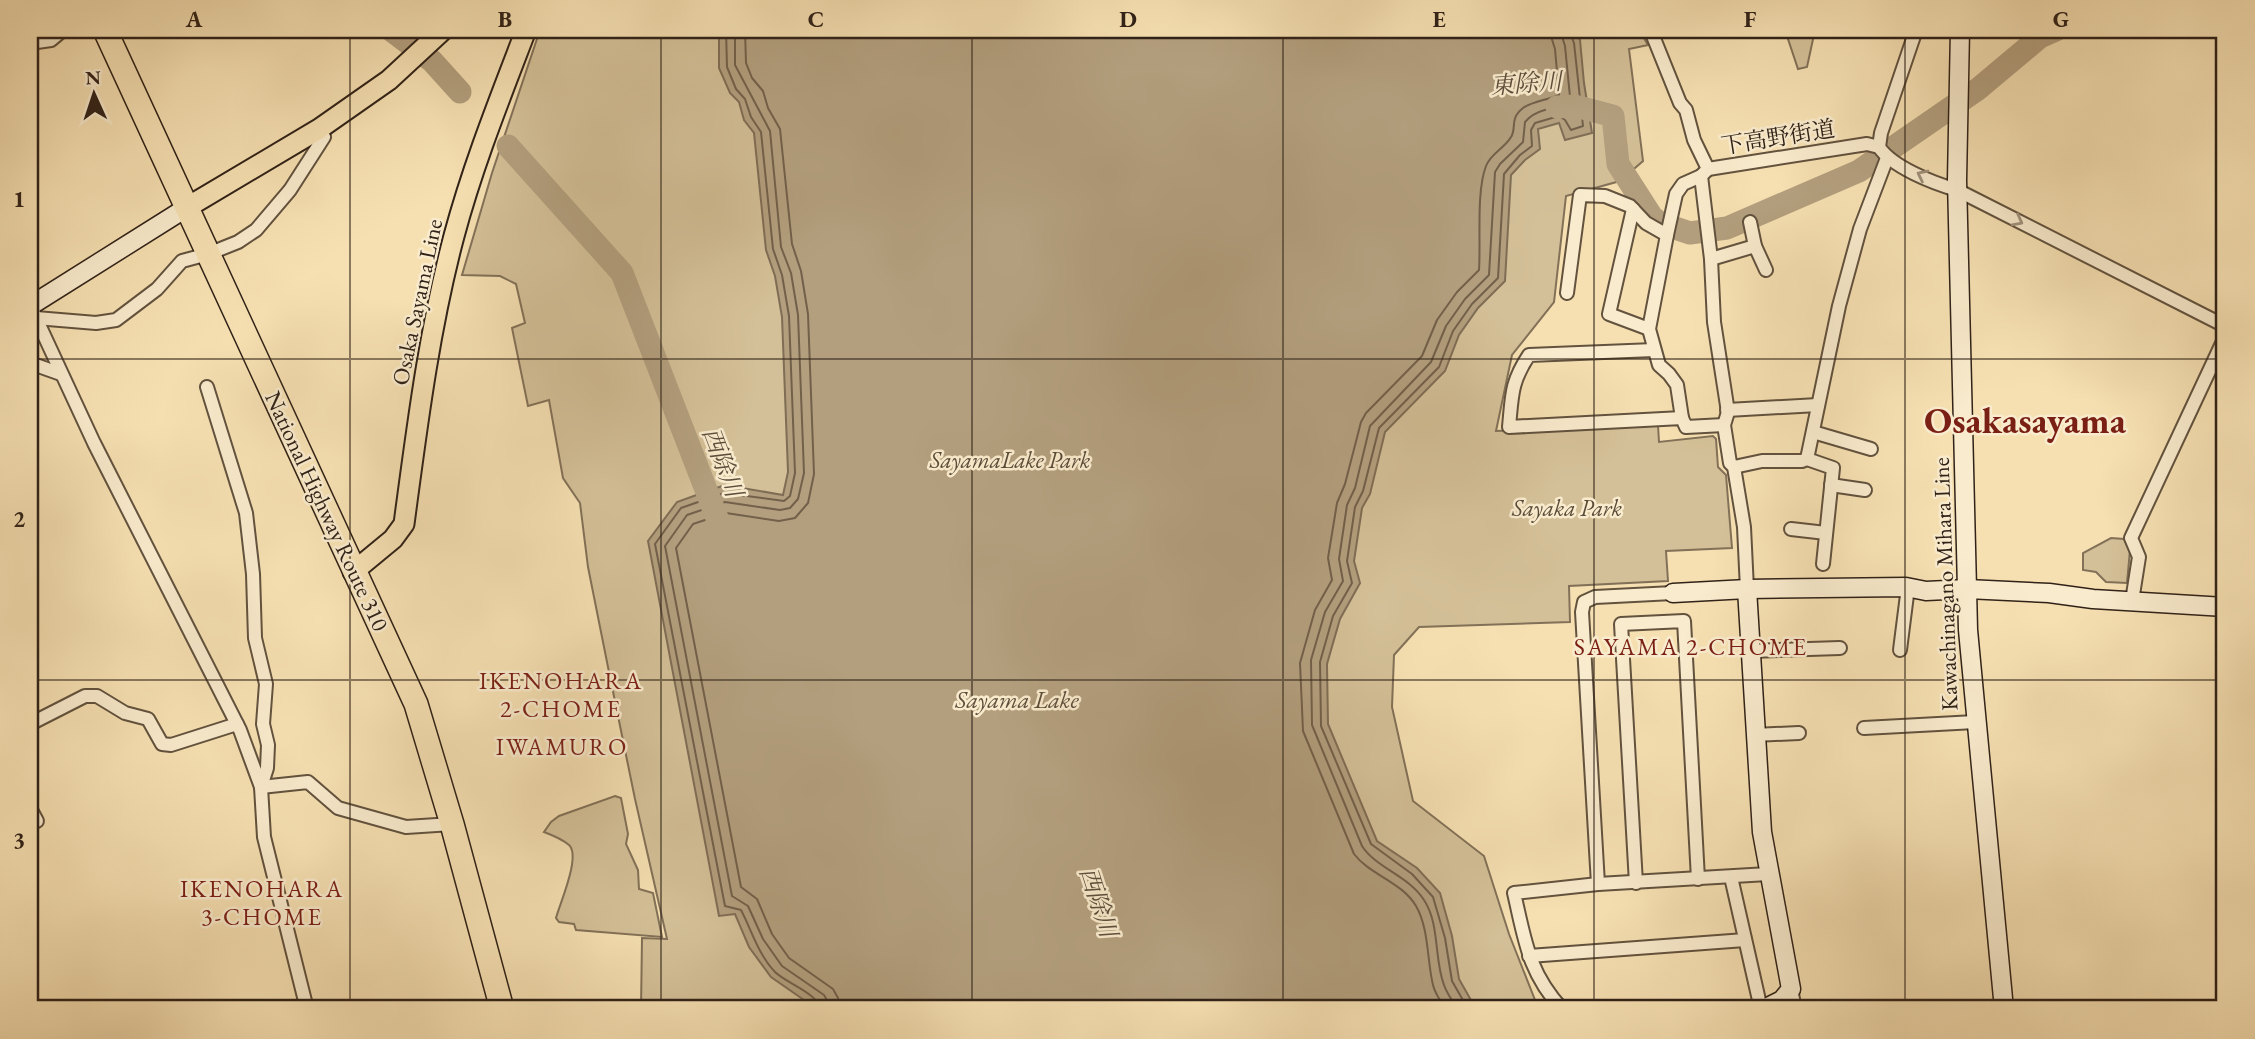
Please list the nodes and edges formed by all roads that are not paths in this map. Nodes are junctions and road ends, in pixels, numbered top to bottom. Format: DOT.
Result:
graph roads {
  1 [pos="63,30"];
  2 [pos="105,30"];
  3 [pos="526,30"];
  4 [pos="1656,30"];
  5 [pos="1916,30"];
  6 [pos="1960,30"];
  7 [pos="440,32"];
  8 [pos="30,43"];
  9 [pos="319,130"];
  10 [pos="1884,154"];
  11 [pos="1704,173"];
  12 [pos="1957,190"];
  13 [pos="186,208"];
  14 [pos="1633,209"];
  15 [pos="1750,222"];
  16 [pos="1668,229"];
  17 [pos="1755,246"];
  18 [pos="208,254"];
  19 [pos="1711,259"];
  20 [pos="1766,270"];
  21 [pos="1567,293"];
  22 [pos="31,309"];
  23 [pos="2225,326"];
  24 [pos="1649,329"];
  25 [pos="2225,337"];
  26 [pos="1654,350"];
  27 [pos="30,363"];
  28 [pos="61,373"];
  29 [pos="207,387"];
  30 [pos="1818,405"];
  31 [pos="1727,410"];
  32 [pos="1682,418"];
  33 [pos="1724,425"];
  34 [pos="1813,432"];
  35 [pos="1871,449"];
  36 [pos="1808,458"];
  37 [pos="1734,467"];
  38 [pos="1831,485"];
  39 [pos="1865,490"];
  40 [pos="1791,529"];
  41 [pos="1826,533"];
  42 [pos="1823,564"];
  43 [pos="353,572"];
  44 [pos="1908,587"];
  45 [pos="1747,589"];
  46 [pos="1967,590"];
  47 [pos="1673,593"];
  48 [pos="2132,601"];
  49 [pos="2225,607"];
  50 [pos="1840,648"];
  51 [pos="1900,650"];
  52 [pos="1750,651"];
  53 [pos="1975,722"];
  54 [pos="30,724"];
  55 [pos="237,724"];
  56 [pos="1864,728"];
  57 [pos="1799,733"];
  58 [pos="1754,735"];
  59 [pos="261,787"];
  60 [pos="30,808"];
  61 [pos="37,821"];
  62 [pos="452,824"];
  63 [pos="1768,874"];
  64 [pos="1731,877"];
  65 [pos="1698,879"];
  66 [pos="1636,883"];
  67 [pos="1598,884"];
  68 [pos="1745,940"];
  69 [pos="1529,956"];
  70 [pos="1791,989"];
  71 [pos="307,1009"];
  72 [pos="502,1009"];
  73 [pos="1562,1009"];
  74 [pos="1762,1009"];
  75 [pos="1795,1009"];
  76 [pos="2004,1009"];
  1 -- 8 [label="street"];
  2 -- 13 [label="highway, National Highway Route 310"];
  3 -- 43 [label="main road, Osaka Sayama Line"];
  4 -- 11 [label="street, 下高野街道"];
  5 -- 10 [label="street"];
  6 -- 12 [label="street, Kawachinagano Mihara Line"];
  7 -- 9 [label="main road"];
  9 -- 13 [label="main road"];
  9 -- 18 [label="street"];
  10 -- 11 [label="street, 下高野街道"];
  12 -- 10 [label="street, one-way"];
  10 -- 30 [label="street"];
  11 -- 16 [label="street"];
  11 -- 19 [label="street"];
  12 -- 23 [label="street, one-way"];
  12 -- 46 [label="street, Kawachinagano Mihara Line"];
  13 -- 18 [label="highway, National Highway Route 310"];
  13 -- 22 [label="street"];
  14 -- 16 [label="street"];
  14 -- 21 [label="street"];
  14 -- 24 [label="street"];
  15 -- 17 [label="street"];
  16 -- 24 [label="street"];
  17 -- 19 [label="street"];
  17 -- 20 [label="street"];
  18 -- 22 [label="street"];
  18 -- 43 [label="highway, National Highway Route 310"];
  19 -- 31 [label="street"];
  22 -- 28 [label="street"];
  24 -- 26 [label="street"];
  25 -- 48 [label="street"];
  26 -- 32 [label="street"];
  26 -- 32 [label="street"];
  27 -- 28 [label="street"];
  28 -- 55 [label="street"];
  29 -- 59 [label="street"];
  30 -- 31 [label="street"];
  30 -- 34 [label="street"];
  31 -- 33 [label="street"];
  32 -- 33 [label="street"];
  33 -- 37 [label="street"];
  34 -- 35 [label="street"];
  34 -- 36 [label="street"];
  36 -- 37 [label="street"];
  36 -- 38 [label="street"];
  37 -- 45 [label="street"];
  38 -- 39 [label="street"];
  38 -- 41 [label="street"];
  40 -- 41 [label="street"];
  41 -- 42 [label="street"];
  43 -- 62 [label="highway, National Highway Route 310"];
  44 -- 45 [label="street"];
  44 -- 46 [label="street"];
  44 -- 51 [label="street"];
  45 -- 47 [label="street"];
  45 -- 52 [label="street"];
  46 -- 48 [label="street"];
  46 -- 53 [label="street, Kawachinagano Mihara Line"];
  47 -- 67 [label="street"];
  48 -- 49 [label="street"];
  50 -- 52 [label="street"];
  52 -- 58 [label="street"];
  53 -- 56 [label="street"];
  53 -- 76 [label="street, Kawachinagano Mihara Line"];
  54 -- 55 [label="street"];
  55 -- 59 [label="street"];
  57 -- 58 [label="street"];
  58 -- 63 [label="street"];
  59 -- 62 [label="street"];
  59 -- 71 [label="street"];
  60 -- 61 [label="street"];
  62 -- 72 [label="highway, National Highway Route 310"];
  63 -- 64 [label="street"];
  63 -- 70 [label="street"];
  64 -- 65 [label="street"];
  64 -- 68 [label="street"];
  65 -- 66 [label="street"];
  65 -- 66 [label="street"];
  66 -- 67 [label="street"];
  67 -- 69 [label="street"];
  68 -- 69 [label="street"];
  68 -- 74 [label="street"];
  69 -- 73 [label="street"];
  70 -- 74 [label="street"];
  70 -- 75 [label="street"];
}
